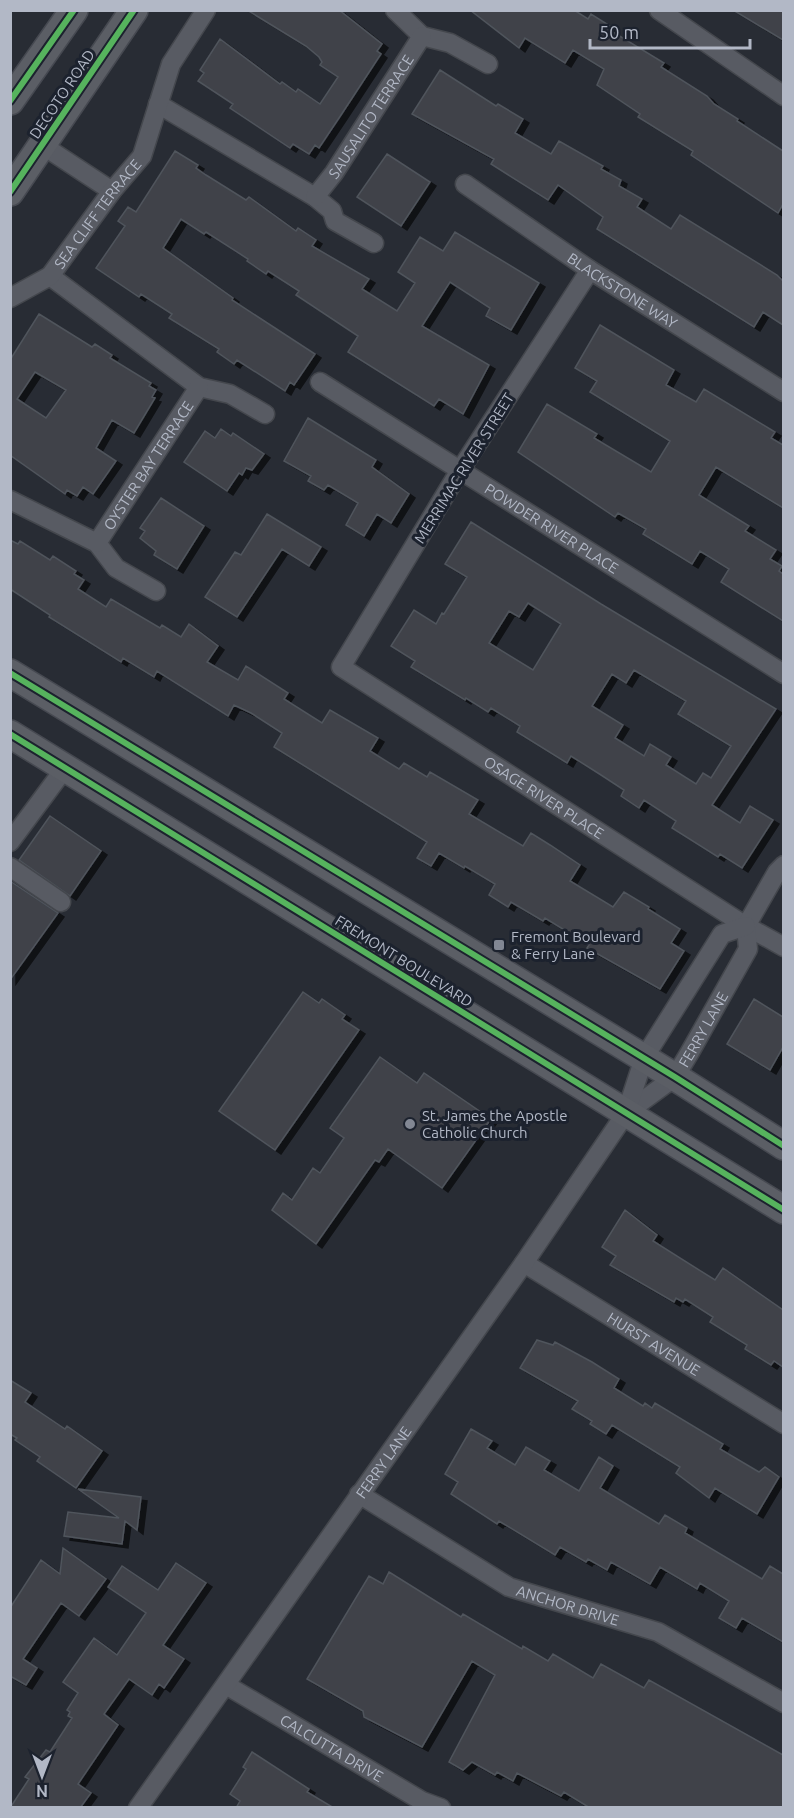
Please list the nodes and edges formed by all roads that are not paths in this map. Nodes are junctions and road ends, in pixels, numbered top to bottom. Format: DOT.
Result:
graph roads {
  1 [pos="74,10"];
  2 [pos="134,10"];
  3 [pos="206,10"];
  4 [pos="395,10"];
  5 [pos="659,10"];
  6 [pos="422,36"];
  7 [pos="488,64"];
  8 [pos="783,96"];
  9 [pos="10,101"];
  10 [pos="158,104"];
  11 [pos="42,145"];
  12 [pos="465,184"];
  13 [pos="112,191"];
  14 [pos="10,192"];
  15 [pos="315,197"];
  16 [pos="374,243"];
  17 [pos="590,270"];
  18 [pos="50,276"];
  19 [pos="10,298"];
  20 [pos="320,382"];
  21 [pos="199,387"];
  22 [pos="783,392"];
  23 [pos="265,414"];
  24 [pos="459,472"];
  25 [pos="10,500"];
  26 [pos="97,543"];
  27 [pos="156,591"];
  28 [pos="341,667"];
  29 [pos="10,673"];
  30 [pos="783,674"];
  31 [pos="10,734"];
  32 [pos="65,768"];
  33 [pos="10,842"];
  34 [pos="783,865"];
  35 [pos="10,867"];
  36 [pos="61,902"];
  37 [pos="746,926"];
  38 [pos="783,947"];
  39 [pos="644,1058"];
  40 [pos="675,1077"];
  41 [pos="626,1113"];
  42 [pos="783,1146"];
  43 [pos="783,1210"];
  44 [pos="524,1263"];
  45 [pos="783,1424"];
  46 [pos="359,1494"];
  47 [pos="225,1684"];
  48 [pos="783,1703"];
  49 [pos="138,1808"];
  50 [pos="441,1808"];
  1 -- 9 [label="main road"];
  2 -- 11 [label="main road, DECOTO ROAD"];
  3 -- 10 [label="street, SEA CLIFF TERRACE"];
  4 -- 6 [label="street"];
  5 -- 8 [label="street"];
  6 -- 7 [label="street"];
  6 -- 15 [label="street, SAUSALITO TERRACE"];
  10 -- 13 [label="street, SEA CLIFF TERRACE"];
  10 -- 15 [label="street"];
  11 -- 13 [label="street"];
  11 -- 14 [label="main road, DECOTO ROAD"];
  12 -- 17 [label="street, BLACKSTONE WAY"];
  13 -- 18 [label="street, SEA CLIFF TERRACE"];
  15 -- 16 [label="street"];
  17 -- 22 [label="street, BLACKSTONE WAY"];
  17 -- 24 [label="street, MERRIMAC RIVER STREET"];
  18 -- 19 [label="street, SEA CLIFF TERRACE"];
  18 -- 21 [label="street, OYSTER BAY TERRACE"];
  20 -- 24 [label="street, POWDER RIVER PLACE"];
  21 -- 23 [label="street, OYSTER BAY TERRACE"];
  21 -- 26 [label="street, OYSTER BAY TERRACE"];
  24 -- 28 [label="street, MERRIMAC RIVER STREET"];
  24 -- 30 [label="street, POWDER RIVER PLACE"];
  25 -- 26 [label="street"];
  26 -- 27 [label="street"];
  28 -- 37 [label="street, OSAGE RIVER PLACE"];
  29 -- 39 [label="main road"];
  31 -- 32 [label="main road, FREMONT BOULEVARD"];
  32 -- 33 [label="street"];
  32 -- 41 [label="main road, FREMONT BOULEVARD"];
  34 -- 37 [label="street, FERRY LANE"];
  35 -- 36 [label="street"];
  37 -- 38 [label="street, OSAGE RIVER PLACE"];
  37 -- 39 [label="street, FERRY LANE"];
  37 -- 40 [label="street, FERRY LANE"];
  39 -- 40 [label="main road"];
  39 -- 41 [label="street, FERRY LANE"];
  40 -- 41 [label="street, FERRY LANE"];
  40 -- 42 [label="main road"];
  41 -- 43 [label="main road, FREMONT BOULEVARD"];
  41 -- 44 [label="street, FERRY LANE"];
  44 -- 45 [label="street, HURST AVENUE"];
  44 -- 46 [label="street, FERRY LANE"];
  46 -- 47 [label="street, FERRY LANE"];
  46 -- 48 [label="street, ANCHOR DRIVE"];
  47 -- 49 [label="street, FERRY LANE"];
  47 -- 50 [label="street, CALCUTTA DRIVE"];
}
